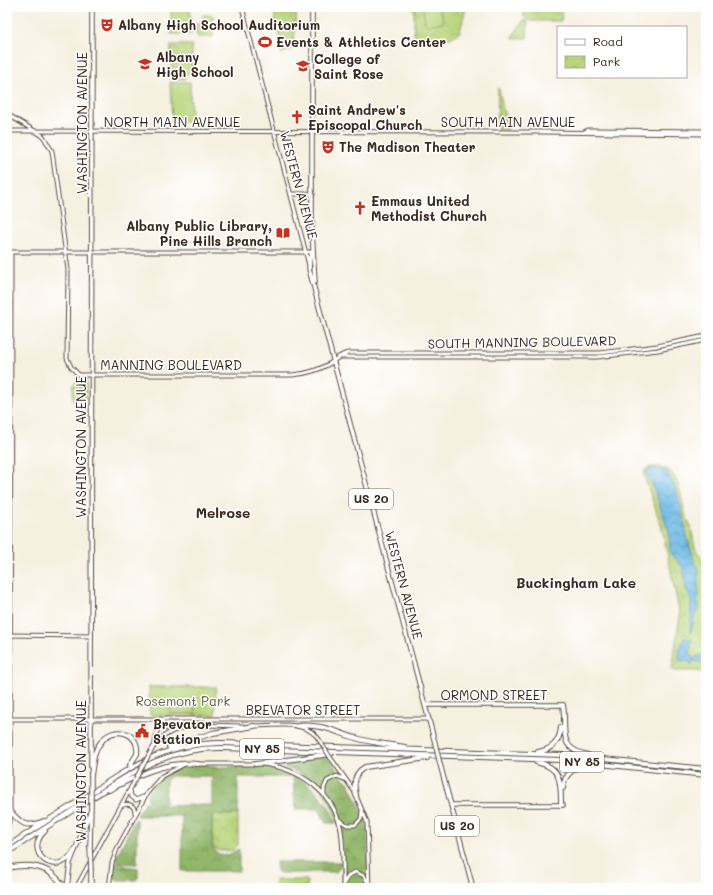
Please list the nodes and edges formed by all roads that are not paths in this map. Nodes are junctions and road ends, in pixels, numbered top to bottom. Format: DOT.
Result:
graph roads {
  1 [pos="92,7"];
  2 [pos="242,7"];
  3 [pos="312,7"];
  4 [pos="7,114"];
  5 [pos="706,130"];
  6 [pos="7,131"];
  7 [pos="37,131"];
  8 [pos="91,132"];
  9 [pos="275,132"];
  10 [pos="313,132"];
  11 [pos="584,132"];
  12 [pos="706,134"];
  13 [pos="291,194"];
  14 [pos="313,194"];
  15 [pos="9,252"];
  16 [pos="66,252"];
  17 [pos="92,252"];
  18 [pos="306,252"];
  19 [pos="313,252"];
  20 [pos="310,259"];
  21 [pos="309,269"];
  22 [pos="314,272"];
  23 [pos="315,287"];
  24 [pos="706,336"];
  25 [pos="706,340"];
  26 [pos="336,358"];
  27 [pos="91,376"];
  28 [pos="9,635"];
  29 [pos="91,636"];
  30 [pos="425,705"];
  31 [pos="563,705"];
  32 [pos="91,719"];
  33 [pos="429,719"];
  34 [pos="10,720"];
  35 [pos="161,720"];
  36 [pos="254,726"];
  37 [pos="298,726"];
  38 [pos="177,728"];
  39 [pos="432,750"];
  40 [pos="151,751"];
  41 [pos="93,753"];
  42 [pos="375,753"];
  43 [pos="512,753"];
  44 [pos="453,756"];
  45 [pos="512,758"];
  46 [pos="143,760"];
  47 [pos="614,760"];
  48 [pos="198,764"];
  49 [pos="256,764"];
  50 [pos="614,765"];
  51 [pos="706,769"];
  52 [pos="91,775"];
  53 [pos="706,775"];
  54 [pos="115,777"];
  55 [pos="349,783"];
  56 [pos="130,788"];
  57 [pos="147,793"];
  58 [pos="324,795"];
  59 [pos="356,795"];
  60 [pos="85,802"];
  61 [pos="451,805"];
  62 [pos="562,805"];
  63 [pos="120,807"];
  64 [pos="362,808"];
  65 [pos="64,810"];
  66 [pos="90,810"];
  67 [pos="10,811"];
  68 [pos="67,814"];
  69 [pos="135,815"];
  70 [pos="338,819"];
  71 [pos="7,830"];
  72 [pos="7,847"];
  73 [pos="75,850"];
  74 [pos="7,853"];
  75 [pos="7,868"];
  76 [pos="91,877"];
  77 [pos="343,886"];
  78 [pos="369,886"];
  79 [pos="66,888"];
  80 [pos="76,888"];
  81 [pos="91,888"];
  82 [pos="94,888"];
  83 [pos="109,888"];
  84 [pos="473,888"];
  1 -- 8 [label="main road, WASHINGTON AVENUE"];
  2 -- 9 [label="street, WESTERN AVENUE"];
  3 -- 10 [label="main road, US 20"];
  4 -- 7 [label="street, MANNING BOULEVARD"];
  5 -- 11 [label="street, SOUTH MAIN AVENUE"];
  6 -- 7 [label="street, NORTH MAIN AVENUE"];
  7 -- 8 [label="street, NORTH MAIN AVENUE"];
  7 -- 16 [label="street, MANNING BOULEVARD"];
  8 -- 9 [label="street, NORTH MAIN AVENUE"];
  8 -- 17 [label="main road, WASHINGTON AVENUE"];
  9 -- 10 [label="street, NORTH MAIN AVENUE"];
  9 -- 13 [label="street, WESTERN AVENUE"];
  10 -- 11 [label="street, SOUTH MAIN AVENUE"];
  10 -- 14 [label="main road, US 20"];
  11 -- 12 [label="street, SOUTH MAIN AVENUE"];
  13 -- 14 [label="street"];
  13 -- 18 [label="street, WESTERN AVENUE"];
  14 -- 19 [label="main road, US 20"];
  15 -- 16 [label="street"];
  15 -- 28 [label="street"];
  16 -- 17 [label="street"];
  16 -- 27 [label="street, MANNING BOULEVARD"];
  17 -- 18 [label="street"];
  17 -- 27 [label="main road, WASHINGTON AVENUE"];
  18 -- 19 [label="street"];
  18 -- 20 [label="street, WESTERN AVENUE"];
  18 -- 21 [label="street, WESTERN AVENUE"];
  19 -- 20 [label="main road, US 20"];
  19 -- 22 [label="main road, US 20"];
  20 -- 21 [label="main road, US 20"];
  20 -- 22 [label="street, WESTERN AVENUE"];
  21 -- 23 [label="main road, WESTERN AVENUE / US 20"];
  22 -- 23 [label="main road, WESTERN AVENUE / US 20"];
  23 -- 26 [label="main road, WESTERN AVENUE / US 20"];
  24 -- 26 [label="street, SOUTH MANNING BOULEVARD"];
  25 -- 26 [label="street, SOUTH MANNING BOULEVARD"];
  26 -- 27 [label="street, MANNING BOULEVARD"];
  26 -- 30 [label="main road, WESTERN AVENUE / US 20"];
  27 -- 29 [label="main road, WASHINGTON AVENUE"];
  28 -- 29 [label="street"];
  28 -- 34 [label="street"];
  29 -- 32 [label="main road, WASHINGTON AVENUE"];
  30 -- 31 [label="main road, ORMOND STREET"];
  30 -- 33 [label="main road, WESTERN AVENUE / US 20"];
  31 -- 43 [label="highway"];
  31 -- 47 [label="highway"];
  32 -- 34 [label="street, BREVATOR STREET"];
  32 -- 35 [label="street, BREVATOR STREET"];
  32 -- 41 [label="main road, WASHINGTON AVENUE"];
  33 -- 35 [label="street, BREVATOR STREET"];
  33 -- 61 [label="main road, WESTERN AVENUE / US 20, bridge"];
  34 -- 67 [label="street"];
  35 -- 38 [label="street"];
  35 -- 40 [label="street"];
  36 -- 37 [label="street"];
  36 -- 38 [label="street"];
  36 -- 46 [label="highway"];
  37 -- 39 [label="highway"];
  37 -- 55 [label="street, bridge"];
  38 -- 40 [label="street"];
  39 -- 43 [label="highway, NY 85"];
  39 -- 46 [label="highway, NY 85"];
  40 -- 56 [label="street, bridge"];
  41 -- 52 [label="highway"];
  41 -- 54 [label="highway"];
  42 -- 44 [label="highway, NY 85"];
  42 -- 49 [label="highway"];
  42 -- 60 [label="highway, NY 85"];
  43 -- 47 [label="highway, NY 85"];
  44 -- 45 [label="highway, NY 85"];
  44 -- 59 [label="highway"];
  45 -- 50 [label="highway, NY 85"];
  45 -- 62 [label="highway"];
  46 -- 54 [label="highway, NY 85"];
  47 -- 51 [label="highway, NY 85"];
  48 -- 49 [label="street"];
  48 -- 57 [label="street"];
  48 -- 60 [label="highway"];
  49 -- 58 [label="street"];
  50 -- 53 [label="highway, NY 85"];
  50 -- 62 [label="highway"];
  52 -- 66 [label="main road, WASHINGTON AVENUE, bridge"];
  54 -- 65 [label="highway, NY 85"];
  55 -- 58 [label="street"];
  55 -- 59 [label="street"];
  56 -- 57 [label="street"];
  56 -- 63 [label="street"];
  57 -- 69 [label="street"];
  58 -- 70 [label="street"];
  59 -- 64 [label="street"];
  60 -- 68 [label="highway, NY 85"];
  61 -- 62 [label="main road"];
  61 -- 84 [label="main road, WESTERN AVENUE / US 20"];
  63 -- 69 [label="street"];
  63 -- 80 [label="street"];
  64 -- 70 [label="street"];
  64 -- 78 [label="street"];
  65 -- 67 [label="highway"];
  65 -- 72 [label="highway, NY 85"];
  66 -- 73 [label="main road"];
  66 -- 76 [label="main road, WASHINGTON AVENUE, bridge"];
  67 -- 71 [label="highway"];
  68 -- 73 [label="highway"];
  68 -- 74 [label="highway, NY 85"];
  69 -- 83 [label="street"];
  70 -- 77 [label="street"];
  73 -- 79 [label="main road"];
  75 -- 79 [label="highway"];
  76 -- 81 [label="main road, WASHINGTON AVENUE"];
  76 -- 82 [label="main road"];
  77 -- 78 [label="street"];
}
